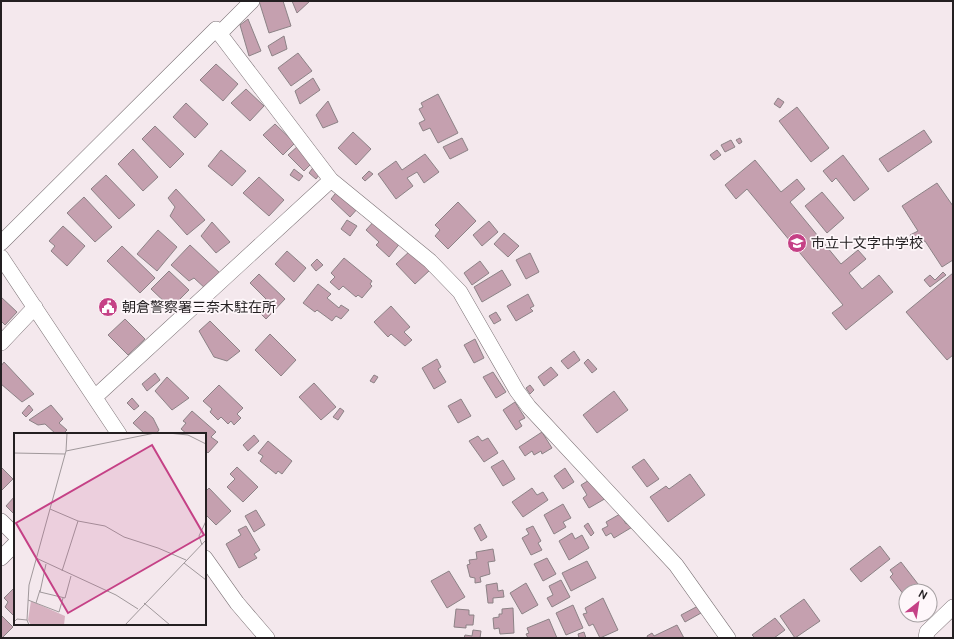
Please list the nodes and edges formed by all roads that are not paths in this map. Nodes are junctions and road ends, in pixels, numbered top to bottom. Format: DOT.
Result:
graph roads {
  1 [pos="252,1"];
  2 [pos="220,33"];
  3 [pos="331,180"];
  4 [pos="1,243"];
  5 [pos="1,257"];
  6 [pos="35,308"];
  7 [pos="1,343"];
  8 [pos="95,397"];
  9 [pos="118,433"];
  10 [pos="1,522"];
  11 [pos="14,535"];
  12 [pos="14,545"];
  13 [pos="1,558"];
  14 [pos="206,559"];
  15 [pos="953,607"];
  16 [pos="267,638"];
  17 [pos="728,638"];
  18 [pos="926,638"];
  1 -- 2 [label="street"];
  2 -- 3 [label="street"];
  2 -- 4 [label="street"];
  3 -- 8 [label="street"];
  3 -- 17 [label="street"];
  5 -- 6 [label="street"];
  6 -- 7 [label="street"];
  6 -- 8 [label="street"];
  8 -- 9 [label="street"];
  10 -- 11 [label="street"];
  12 -- 13 [label="street"];
  14 -- 16 [label="street"];
  15 -- 18 [label="street"];
}
